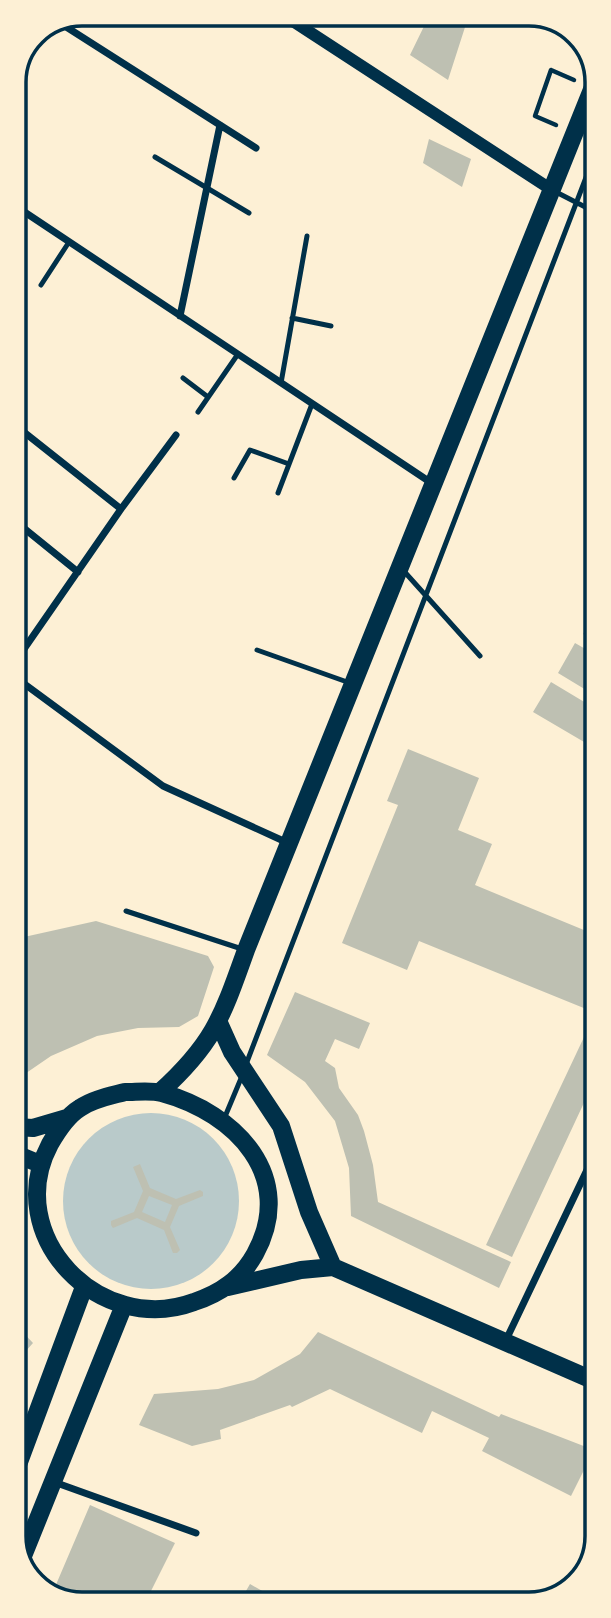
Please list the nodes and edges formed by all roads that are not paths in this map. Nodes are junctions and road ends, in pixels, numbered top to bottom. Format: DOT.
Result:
graph roads {
  1 [pos="300,26"];
  2 [pos="68,28"];
  3 [pos="585,107"];
  4 [pos="220,125"];
  5 [pos="256,148"];
  6 [pos="155,157"];
  7 [pos="585,180"];
  8 [pos="207,186"];
  9 [pos="552,190"];
  10 [pos="585,207"];
  11 [pos="26,213"];
  12 [pos="249,213"];
  13 [pos="307,236"];
  14 [pos="69,242"];
  15 [pos="41,285"];
  16 [pos="180,316"];
  17 [pos="292,318"];
  18 [pos="331,326"];
  19 [pos="238,355"];
  20 [pos="183,378"];
  21 [pos="281,383"];
  22 [pos="208,397"];
  23 [pos="312,404"];
  24 [pos="198,412"];
  25 [pos="26,434"];
  26 [pos="176,435"];
  27 [pos="289,464"];
  28 [pos="234,478"];
  29 [pos="433,485"];
  30 [pos="278,493"];
  31 [pos="121,509"];
  32 [pos="26,530"];
  33 [pos="400,567"];
  34 [pos="78,572"];
  35 [pos="26,646"];
  36 [pos="257,650"];
  37 [pos="480,656"];
  38 [pos="353,684"];
  39 [pos="26,685"];
  40 [pos="289,844"];
  41 [pos="125,911"];
  42 [pos="246,950"];
  43 [pos="219,1023"];
  44 [pos="244,1069"];
  45 [pos="160,1092"];
  46 [pos="67,1118"];
  47 [pos="223,1121"];
  48 [pos="26,1127"];
  49 [pos="26,1158"];
  50 [pos="40,1164"];
  51 [pos="585,1174"];
  52 [pos="332,1266"];
  53 [pos="84,1287"];
  54 [pos="228,1287"];
  55 [pos="124,1305"];
  56 [pos="505,1343"];
  57 [pos="585,1376"];
  58 [pos="26,1443"];
  59 [pos="53,1482"];
  60 [pos="196,1533"];
  61 [pos="27,1545"];
  1 -- 9 [label="street"];
  2 -- 4 [label="street"];
  3 -- 9 [label="main road"];
  4 -- 5 [label="street"];
  4 -- 8 [label="street"];
  6 -- 8 [label="lane"];
  7 -- 44 [label="lane"];
  8 -- 12 [label="lane"];
  8 -- 16 [label="street"];
  9 -- 10 [label="lane"];
  9 -- 29 [label="main road"];
  11 -- 14 [label="street"];
  13 -- 17 [label="lane"];
  14 -- 15 [label="lane"];
  14 -- 16 [label="street"];
  16 -- 19 [label="street"];
  17 -- 18 [label="lane"];
  17 -- 21 [label="lane"];
  19 -- 21 [label="street"];
  19 -- 22 [label="lane"];
  20 -- 22 [label="lane"];
  21 -- 23 [label="street"];
  22 -- 24 [label="lane"];
  23 -- 27 [label="lane"];
  23 -- 29 [label="street"];
  25 -- 31 [label="street"];
  26 -- 31 [label="street"];
  27 -- 28 [label="lane"];
  27 -- 30 [label="lane"];
  29 -- 33 [label="main road"];
  31 -- 34 [label="street"];
  32 -- 34 [label="street"];
  33 -- 37 [label="lane"];
  33 -- 38 [label="main road"];
  34 -- 35 [label="street"];
  36 -- 38 [label="lane"];
  38 -- 40 [label="main road"];
  39 -- 40 [label="street"];
  40 -- 42 [label="main road"];
  41 -- 42 [label="lane"];
  42 -- 43 [label="main road"];
  43 -- 44 [label="main road"];
  43 -- 45 [label="main road"];
  44 -- 47 [label="lane"];
  44 -- 52 [label="main road"];
  45 -- 46 [label="main road"];
  45 -- 47 [label="main road"];
  46 -- 48 [label="main road"];
  46 -- 50 [label="main road"];
  47 -- 54 [label="main road"];
  49 -- 50 [label="main road"];
  50 -- 53 [label="main road"];
  51 -- 56 [label="street"];
  52 -- 54 [label="main road"];
  52 -- 56 [label="main road"];
  53 -- 55 [label="main road"];
  53 -- 58 [label="main road"];
  54 -- 55 [label="main road"];
  55 -- 59 [label="main road"];
  56 -- 57 [label="main road"];
  59 -- 60 [label="street"];
  59 -- 61 [label="main road"];
}
